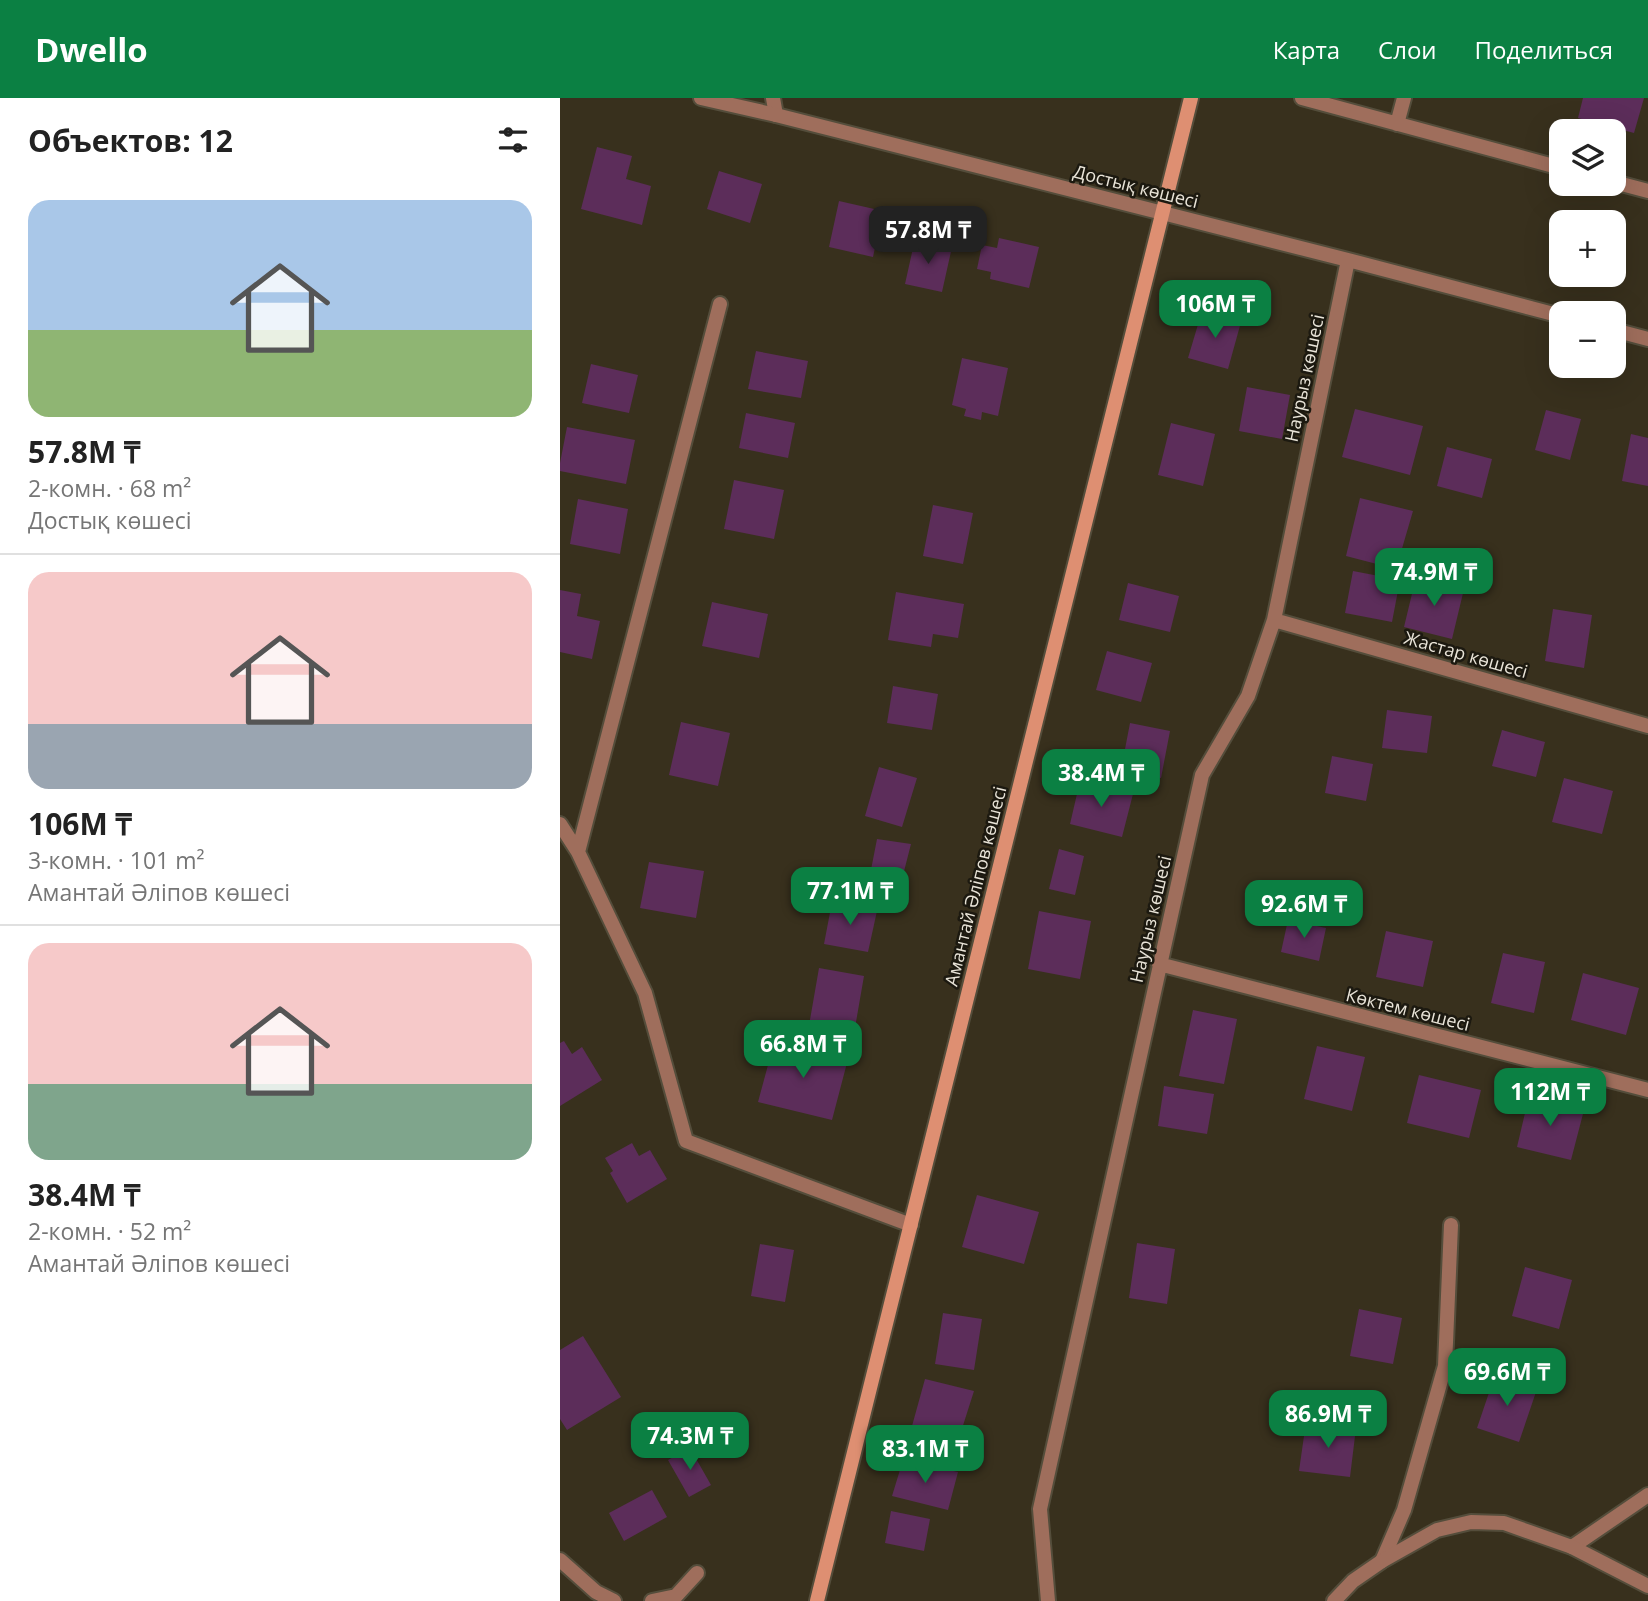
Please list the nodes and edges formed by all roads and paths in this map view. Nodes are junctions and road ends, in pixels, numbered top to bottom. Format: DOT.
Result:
graph roads {
  1 [pos="701,98"];
  2 [pos="773,98"];
  3 [pos="1191,98"];
  4 [pos="1302,98"];
  5 [pos="1404,98"];
  6 [pos="776,115"];
  7 [pos="1397,124"];
  8 [pos="1549,165"];
  9 [pos="1626,185"];
  10 [pos="1648,191"];
  11 [pos="1161,213"];
  12 [pos="1349,260"];
  13 [pos="720,304"];
  14 [pos="1549,313"];
  15 [pos="1626,333"];
  16 [pos="1648,339"];
  17 [pos="1274,620"];
  18 [pos="1648,726"];
  19 [pos="560,824"];
  20 [pos="578,852"];
  21 [pos="1159,964"];
  22 [pos="1648,1090"];
  23 [pos="911,1225"];
  24 [pos="1451,1225"];
  25 [pos="1648,1495"];
  26 [pos="1572,1547"];
  27 [pos="560,1560"];
  28 [pos="1382,1562"];
  29 [pos="697,1573"];
  30 [pos="1648,1586"];
  31 [pos="614,1601"];
  32 [pos="652,1601"];
  33 [pos="817,1601"];
  34 [pos="1048,1601"];
  35 [pos="1334,1601"];
  1 -- 6 [label="street, Достық көшесі"];
  2 -- 6 [label="street"];
  3 -- 11 [label="main road, Амантай Әліпов көшесі"];
  4 -- 7 [label="street"];
  5 -- 7 [label="street"];
  6 -- 11 [label="street, Достық көшесі"];
  7 -- 8 [label="street"];
  9 -- 10 [label="street"];
  11 -- 12 [label="street, Достық көшесі"];
  11 -- 23 [label="main road, Амантай Әліпов көшесі"];
  12 -- 14 [label="street, Достық көшесі"];
  12 -- 17 [label="street, Наурыз көшесі"];
  13 -- 20 [label="street"];
  15 -- 16 [label="street"];
  17 -- 18 [label="street, Жастар көшесі"];
  17 -- 21 [label="street, Наурыз көшесі"];
  19 -- 20 [label="street"];
  20 -- 23 [label="street"];
  21 -- 22 [label="street, Көктем көшесі"];
  21 -- 34 [label="street, Наурыз көшесі"];
  23 -- 33 [label="main road, Амантай Әліпов көшесі"];
  24 -- 28 [label="street"];
  25 -- 26 [label="street"];
  26 -- 28 [label="street"];
  26 -- 30 [label="street"];
  27 -- 31 [label="street"];
  28 -- 35 [label="street"];
  29 -- 32 [label="street"];
}
